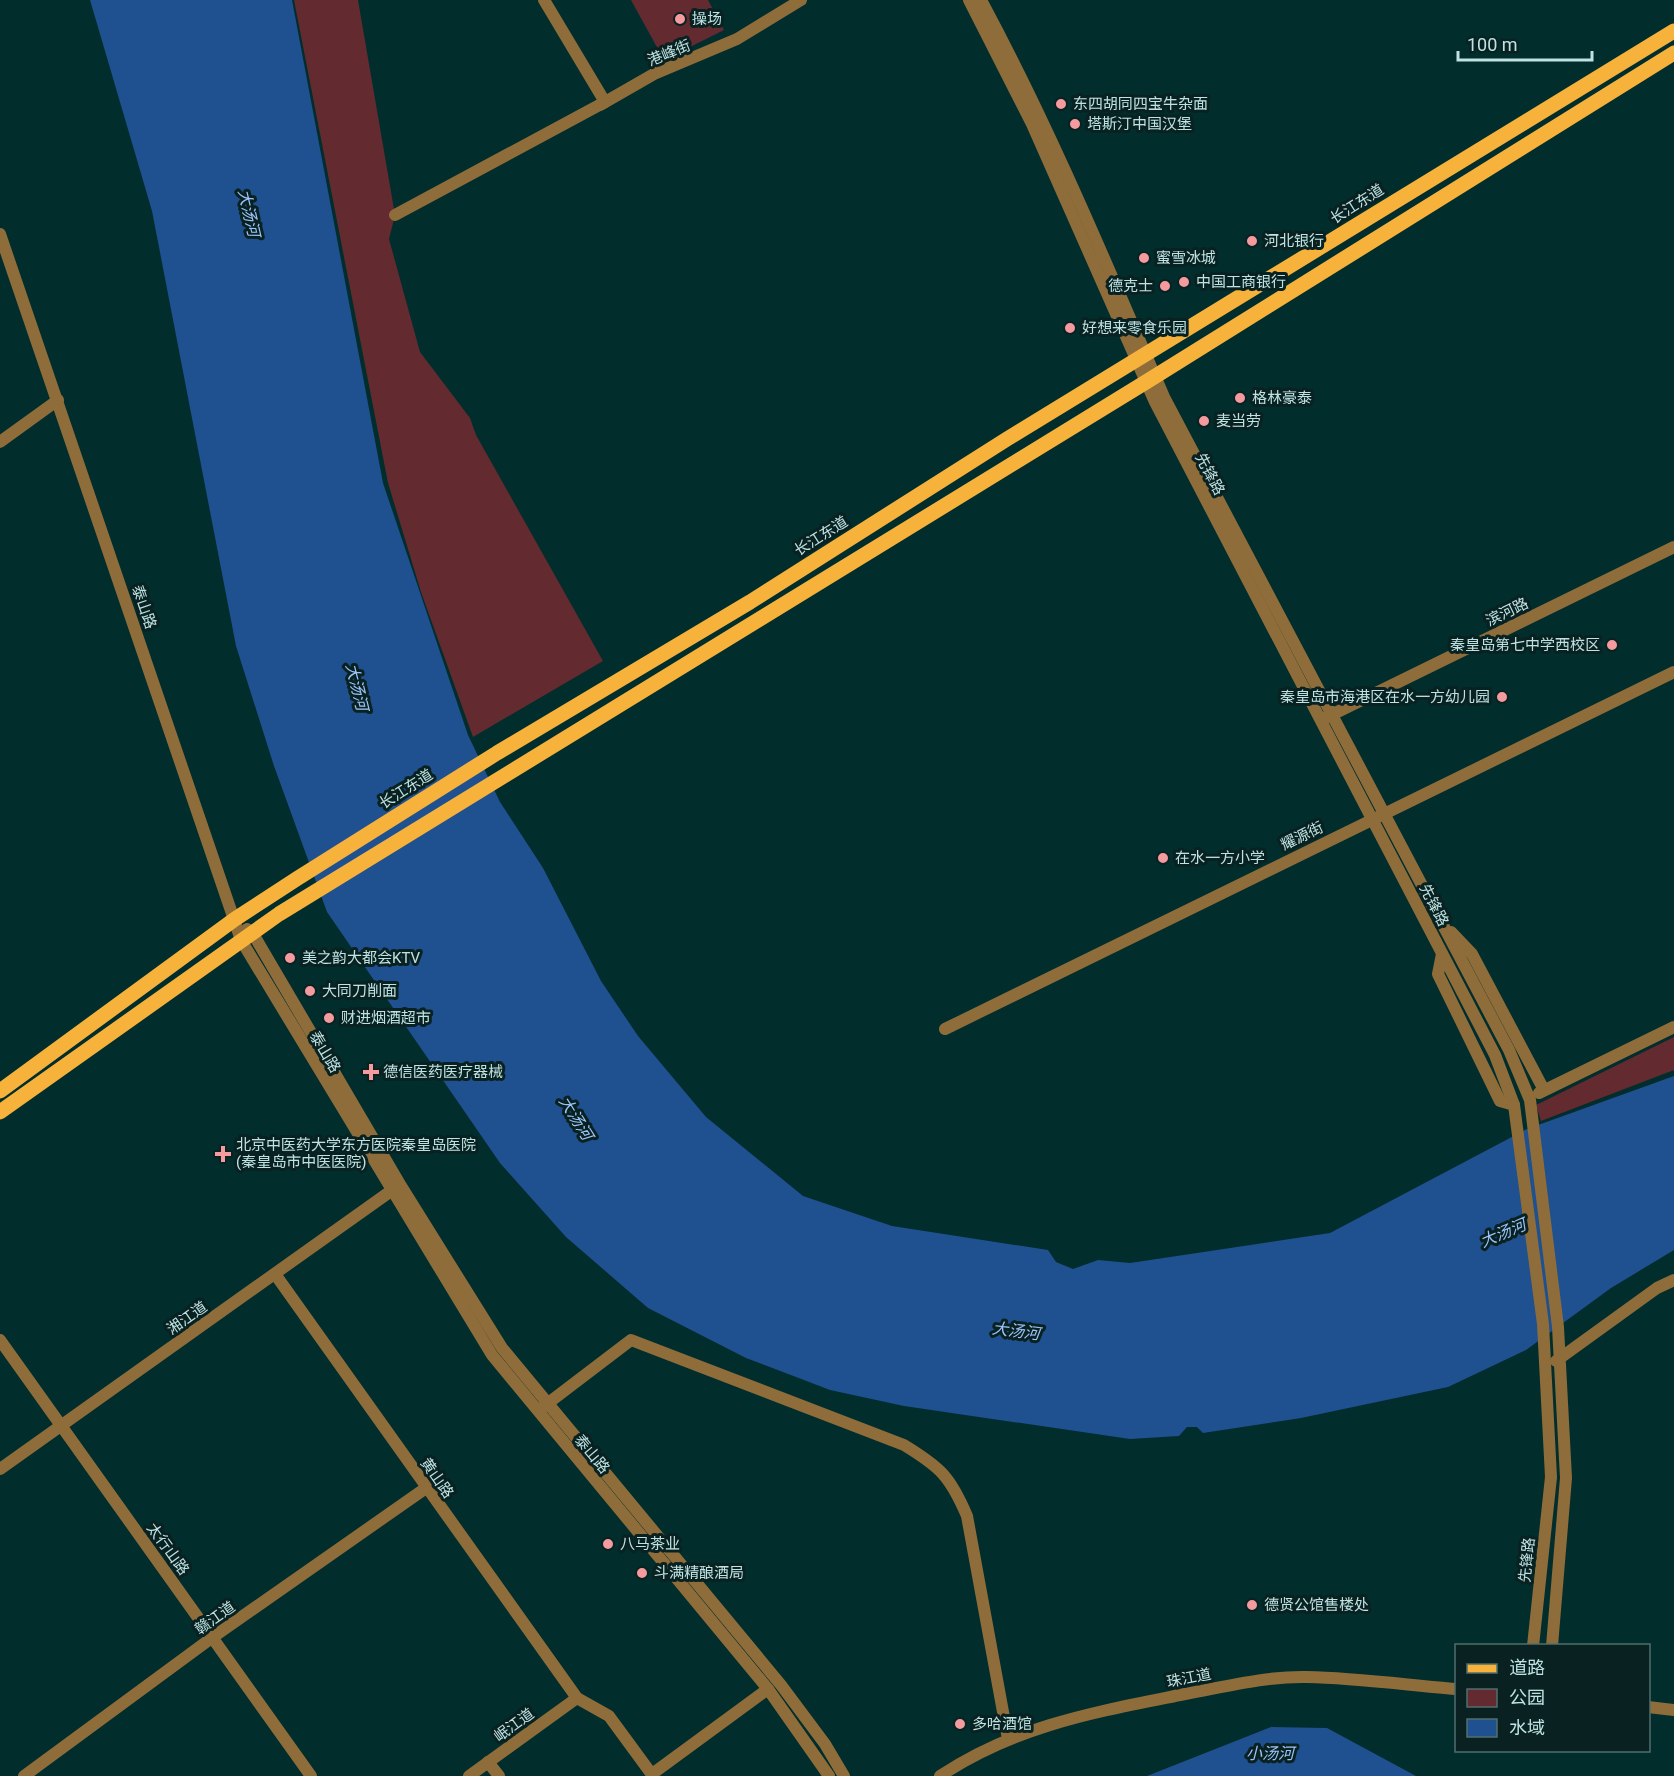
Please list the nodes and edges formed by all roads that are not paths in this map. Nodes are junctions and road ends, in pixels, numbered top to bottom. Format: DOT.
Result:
graph roads {
  1 [pos="544,0"];
  2 [pos="801,0"];
  3 [pos="969,0"];
  4 [pos="981,0"];
  5 [pos="1674,31"];
  6 [pos="1674,53"];
  7 [pos="605,102"];
  8 [pos="395,215"];
  9 [pos="0,234"];
  10 [pos="1141,358"];
  11 [pos="1151,379"];
  12 [pos="58,400"];
  13 [pos="0,442"];
  14 [pos="1674,547"];
  15 [pos="1674,672"];
  16 [pos="1327,717"];
  17 [pos="1385,812"];
  18 [pos="1373,818"];
  19 [pos="234,919"];
  20 [pos="1440,921"];
  21 [pos="246,936"];
  22 [pos="1674,1027"];
  23 [pos="945,1029"];
  24 [pos="1544,1090"];
  25 [pos="0,1091"];
  26 [pos="1530,1100"];
  27 [pos="1514,1105"];
  28 [pos="0,1112"];
  29 [pos="391,1191"];
  30 [pos="275,1274"];
  31 [pos="1674,1280"];
  32 [pos="0,1340"];
  33 [pos="1559,1358"];
  34 [pos="1545,1368"];
  35 [pos="548,1403"];
  36 [pos="537,1411"];
  37 [pos="61,1425"];
  38 [pos="0,1468"];
  39 [pos="426,1488"];
  40 [pos="213,1637"];
  41 [pos="1533,1644"];
  42 [pos="1552,1644"];
  43 [pos="768,1689"];
  44 [pos="1455,1689"];
  45 [pos="577,1698"];
  46 [pos="1650,1707"];
  47 [pos="1674,1710"];
  48 [pos="1008,1739"];
  49 [pos="489,1762"];
  50 [pos="652,1775"];
  51 [pos="24,1776"];
  52 [pos="311,1776"];
  53 [pos="469,1776"];
  54 [pos="499,1776"];
  55 [pos="829,1776"];
  56 [pos="844,1776"];
  57 [pos="940,1776"];
  1 -- 7 [label="street"];
  2 -- 7 [label="street, 港峰街"];
  3 -- 10 [label="street"];
  4 -- 10 [label="street"];
  5 -- 10 [label="main road, 长江东道"];
  6 -- 11 [label="main road"];
  7 -- 8 [label="street, 港峰街"];
  9 -- 12 [label="street, 泰山路"];
  10 -- 11 [label="street, 先锋路"];
  10 -- 19 [label="main road, 长江东道"];
  11 -- 16 [label="street, 先锋路"];
  11 -- 21 [label="main road"];
  12 -- 13 [label="street"];
  12 -- 19 [label="street, 泰山路"];
  14 -- 16 [label="street, 滨河路"];
  15 -- 17 [label="street, 耀源街"];
  16 -- 17 [label="street"];
  16 -- 18 [label="street, 先锋路"];
  17 -- 18 [label="street, 耀源街"];
  17 -- 20 [label="street"];
  18 -- 23 [label="street, 耀源街"];
  18 -- 27 [label="street, 先锋路"];
  19 -- 21 [label="street, 泰山路"];
  19 -- 25 [label="main road, 长江东道"];
  20 -- 24 [label="street"];
  20 -- 26 [label="street"];
  21 -- 28 [label="main road"];
  21 -- 29 [label="street, 泰山路"];
  21 -- 35 [label="street"];
  22 -- 24 [label="street"];
  24 -- 26 [label="street"];
  26 -- 27 [label="street"];
  26 -- 33 [label="street"];
  27 -- 34 [label="street, 先锋路"];
  29 -- 30 [label="street, 湘江道"];
  29 -- 36 [label="street, 泰山路"];
  30 -- 37 [label="street, 湘江道"];
  30 -- 39 [label="street, 黄山路"];
  31 -- 33 [label="street"];
  32 -- 37 [label="street, 太行山路"];
  33 -- 34 [label="street"];
  33 -- 42 [label="street"];
  34 -- 41 [label="street, 先锋路"];
  35 -- 36 [label="street"];
  35 -- 48 [label="street"];
  35 -- 56 [label="street"];
  36 -- 43 [label="street, 泰山路"];
  37 -- 38 [label="street, 湘江道"];
  37 -- 40 [label="street, 太行山路"];
  39 -- 40 [label="street, 赣江道"];
  39 -- 45 [label="street, 黄山路"];
  40 -- 51 [label="street, 赣江道"];
  40 -- 52 [label="street, 太行山路"];
  43 -- 50 [label="street"];
  43 -- 55 [label="street, 泰山路"];
  44 -- 48 [label="street, 珠江道"];
  45 -- 49 [label="street, 岷江道"];
  45 -- 50 [label="street"];
  46 -- 47 [label="street"];
  48 -- 57 [label="street, 珠江道"];
  49 -- 53 [label="street, 岷江道"];
  49 -- 54 [label="street"];
}
